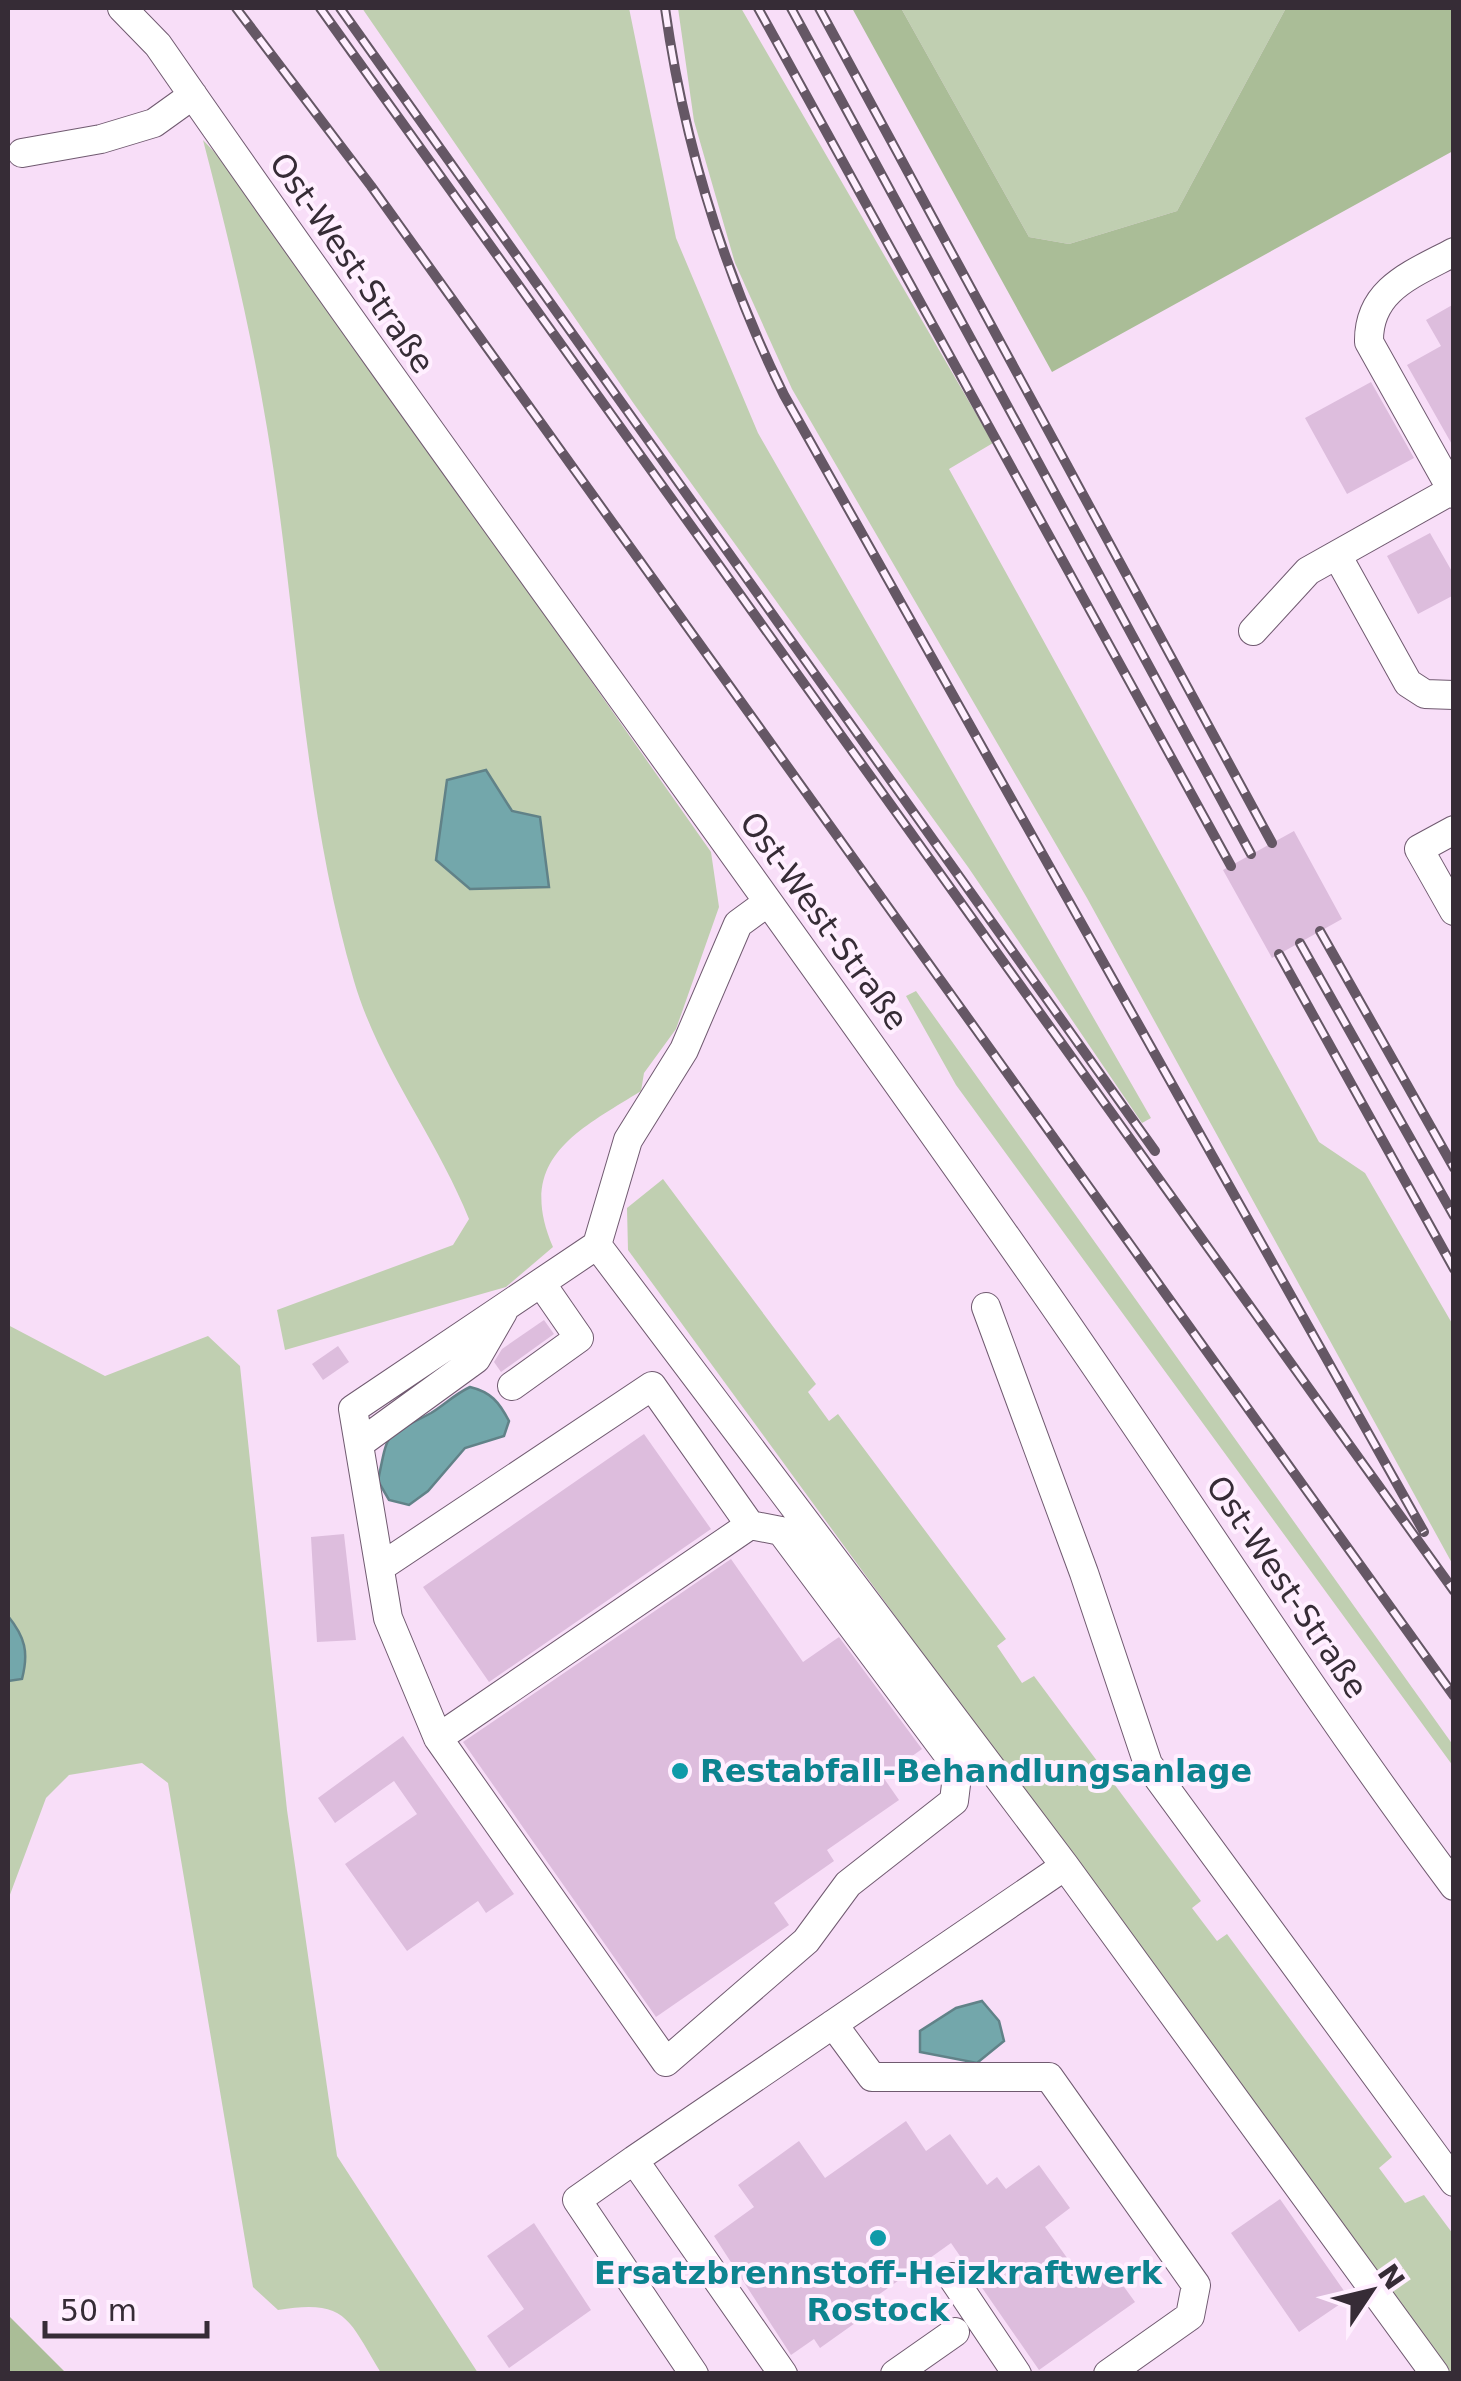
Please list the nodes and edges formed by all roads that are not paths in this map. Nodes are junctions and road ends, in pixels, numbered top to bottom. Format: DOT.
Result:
graph roads {
  1 [pos="122,8"];
  2 [pos="193,95"];
  3 [pos="22,153"];
  4 [pos="1454,252"];
  5 [pos="1453,491"];
  6 [pos="1337,555"];
  7 [pos="1252,631"];
  8 [pos="1454,695"];
  9 [pos="1454,830"];
  10 [pos="768,902"];
  11 [pos="1454,912"];
  12 [pos="597,1245"];
  13 [pos="541,1283"];
  14 [pos="986,1308"];
  15 [pos="512,1386"];
  16 [pos="750,1525"];
  17 [pos="382,1566"];
  18 [pos="438,1738"];
  19 [pos="1065,1866"];
  20 [pos="1454,1886"];
  21 [pos="832,2024"];
  22 [pos="634,2160"];
  23 [pos="1454,2182"];
  24 [pos="952,2277"];
  25 [pos="955,2332"];
  26 [pos="694,2374"];
  27 [pos="783,2374"];
  28 [pos="896,2374"];
  29 [pos="1017,2374"];
  30 [pos="1108,2374"];
  31 [pos="1435,2374"];
  1 -- 2 [label="street, Ost-West-Straße"];
  2 -- 3 [label="street"];
  2 -- 10 [label="street, Ost-West-Straße"];
  4 -- 5 [label="street"];
  5 -- 6 [label="street"];
  6 -- 7 [label="street"];
  6 -- 8 [label="street"];
  9 -- 11 [label="street"];
  10 -- 12 [label="street"];
  10 -- 20 [label="street, Ost-West-Straße"];
  12 -- 13 [label="street"];
  12 -- 19 [label="street"];
  13 -- 15 [label="street"];
  13 -- 17 [label="street"];
  14 -- 23 [label="street"];
  16 -- 17 [label="street"];
  16 -- 18 [label="street"];
  16 -- 18 [label="street"];
  17 -- 18 [label="street"];
  19 -- 21 [label="street"];
  19 -- 31 [label="street"];
  21 -- 22 [label="street"];
  21 -- 30 [label="street"];
  22 -- 26 [label="street"];
  22 -- 27 [label="street"];
  24 -- 29 [label="street"];
  25 -- 28 [label="street"];
}
